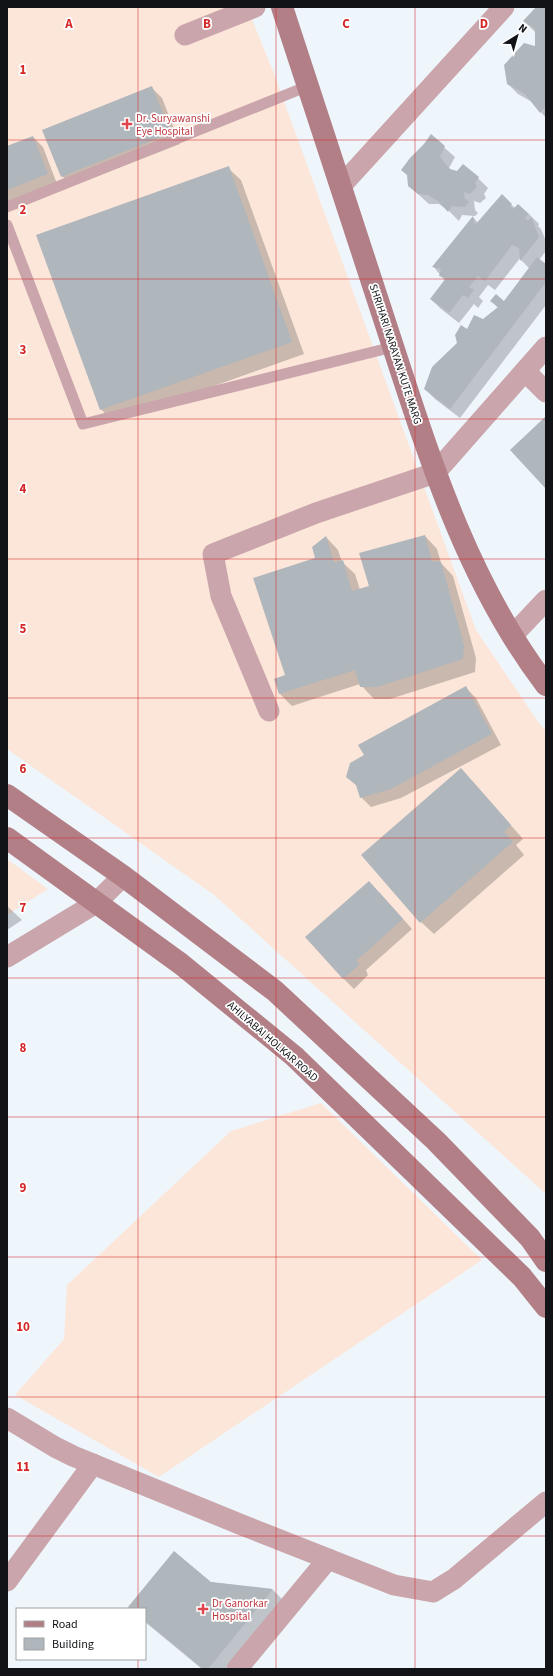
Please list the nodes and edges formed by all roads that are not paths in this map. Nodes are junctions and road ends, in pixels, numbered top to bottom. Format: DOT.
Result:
graph roads {
  1 [pos="255,7"];
  2 [pos="282,7"];
  3 [pos="504,7"];
  4 [pos="185,35"];
  5 [pos="308,86"];
  6 [pos="341,186"];
  7 [pos="7,207"];
  8 [pos="7,225"];
  9 [pos="393,347"];
  10 [pos="546,347"];
  11 [pos="525,371"];
  12 [pos="546,392"];
  13 [pos="435,473"];
  14 [pos="546,600"];
  15 [pos="512,636"];
  16 [pos="546,685"];
  17 [pos="269,710"];
  18 [pos="7,795"];
  19 [pos="7,838"];
  20 [pos="122,876"];
  21 [pos="96,903"];
  22 [pos="7,957"];
  23 [pos="538,1237"];
  24 [pos="546,1261"];
  25 [pos="546,1307"];
  26 [pos="7,1418"];
  27 [pos="93,1464"];
  28 [pos="546,1502"];
  29 [pos="328,1559"];
  30 [pos="7,1581"];
  31 [pos="238,1669"];
  1 -- 4 [label="street"];
  2 -- 5 [label="main road, SHRIHARI NARAYAN KUTE MARG"];
  3 -- 6 [label="street"];
  5 -- 6 [label="main road, SHRIHARI NARAYAN KUTE MARG"];
  5 -- 7 [label="lane"];
  6 -- 9 [label="main road, SHRIHARI NARAYAN KUTE MARG"];
  8 -- 9 [label="lane"];
  9 -- 13 [label="main road, SHRIHARI NARAYAN KUTE MARG"];
  10 -- 11 [label="street"];
  11 -- 12 [label="street"];
  11 -- 13 [label="street"];
  13 -- 15 [label="main road, SHRIHARI NARAYAN KUTE MARG"];
  13 -- 17 [label="street"];
  14 -- 15 [label="street"];
  15 -- 16 [label="main road, SHRIHARI NARAYAN KUTE MARG"];
  18 -- 20 [label="main road"];
  19 -- 21 [label="main road, AHILYABAI HOLKAR ROAD"];
  20 -- 21 [label="street"];
  20 -- 23 [label="main road"];
  21 -- 22 [label="street"];
  21 -- 25 [label="main road, AHILYABAI HOLKAR ROAD"];
  23 -- 24 [label="main road"];
  26 -- 27 [label="street"];
  27 -- 29 [label="street"];
  27 -- 30 [label="street"];
  28 -- 29 [label="street"];
  29 -- 31 [label="street"];
}
